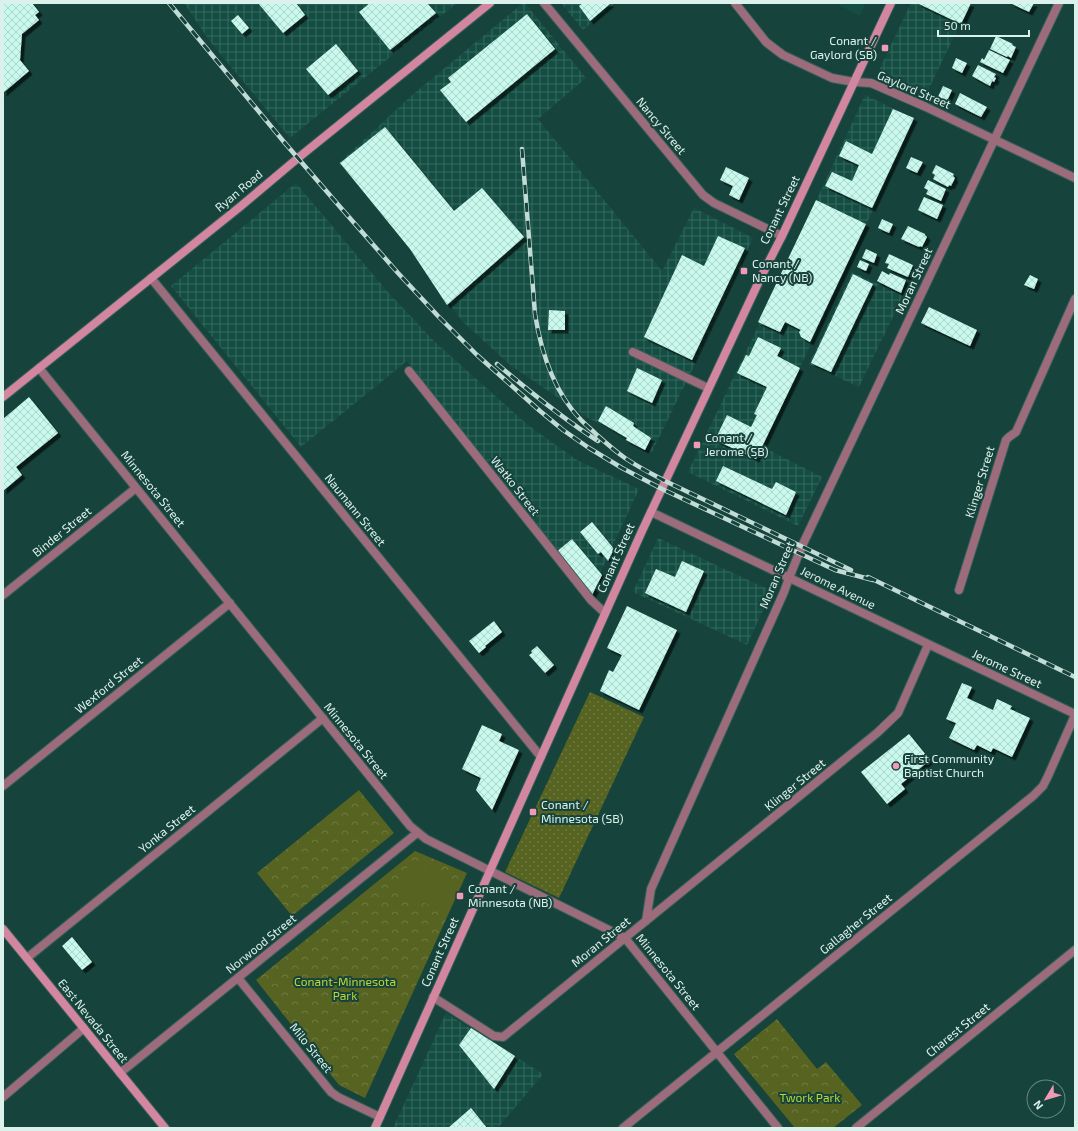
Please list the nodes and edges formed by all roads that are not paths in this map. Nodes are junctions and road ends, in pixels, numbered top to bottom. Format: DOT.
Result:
graph roads {
  1 [pos="490,3"];
  2 [pos="544,3"];
  3 [pos="735,3"];
  4 [pos="891,3"];
  5 [pos="1059,3"];
  6 [pos="854,82"];
  7 [pos="994,140"];
  8 [pos="1075,178"];
  9 [pos="782,236"];
  10 [pos="151,278"];
  11 [pos="1075,299"];
  12 [pos="633,352"];
  13 [pos="39,368"];
  14 [pos="410,371"];
  15 [pos="708,388"];
  16 [pos="3,397"];
  17 [pos="136,488"];
  18 [pos="651,512"];
  19 [pos="788,578"];
  20 [pos="959,590"];
  21 [pos="3,595"];
  22 [pos="230,603"];
  23 [pos="605,613"];
  24 [pos="928,645"];
  25 [pos="1075,715"];
  26 [pos="323,718"];
  27 [pos="541,757"];
  28 [pos="3,786"];
  29 [pos="417,833"];
  30 [pos="490,871"];
  31 [pos="646,921"];
  32 [pos="3,929"];
  33 [pos="625,938"];
  34 [pos="1075,950"];
  35 [pos="27,958"];
  36 [pos="238,978"];
  37 [pos="433,997"];
  38 [pos="84,1028"];
  39 [pos="717,1052"];
  40 [pos="120,1073"];
  41 [pos="3,1097"];
  42 [pos="380,1117"];
  43 [pos="165,1128"];
  44 [pos="375,1128"];
  45 [pos="623,1128"];
  46 [pos="778,1128"];
  47 [pos="856,1128"];
  1 -- 10 [label="main road, Ryan Road"];
  2 -- 9 [label="street, Nancy Street"];
  3 -- 6 [label="street, Gaylord Street"];
  4 -- 6 [label="main road, Conant Street"];
  5 -- 7 [label="street, Moran Street"];
  6 -- 7 [label="street, Gaylord Street"];
  6 -- 9 [label="main road, Conant Street"];
  7 -- 8 [label="street, Gaylord Street"];
  7 -- 19 [label="street, Moran Street"];
  9 -- 15 [label="main road, Conant Street"];
  10 -- 13 [label="main road, Ryan Road"];
  10 -- 27 [label="street, Naumann Street"];
  11 -- 20 [label="street, Klinger Street"];
  12 -- 15 [label="street"];
  13 -- 16 [label="main road, Ryan Road"];
  13 -- 17 [label="street, Minnesota Street"];
  14 -- 23 [label="street, Watko Street"];
  15 -- 18 [label="main road, Conant Street"];
  17 -- 21 [label="street, Binder Street"];
  17 -- 22 [label="street, Minnesota Street"];
  18 -- 19 [label="street, Jerome Avenue"];
  18 -- 23 [label="main road, Conant Street"];
  19 -- 24 [label="street, Jerome Avenue"];
  19 -- 31 [label="street, Moran Street"];
  22 -- 26 [label="street, Minnesota Street"];
  22 -- 28 [label="street, Wexford Street"];
  23 -- 27 [label="main road, Conant Street"];
  24 -- 25 [label="street, Jerome Street"];
  24 -- 31 [label="street, Klinger Street"];
  25 -- 39 [label="street, Gallagher Street"];
  26 -- 29 [label="street, Minnesota Street"];
  26 -- 35 [label="street, Yonka Street"];
  27 -- 30 [label="main road, Conant Street"];
  29 -- 30 [label="street, Minnesota Street"];
  29 -- 36 [label="street, Norwood Street"];
  30 -- 33 [label="street, Minnesota Street"];
  30 -- 37 [label="main road, Conant Street"];
  31 -- 33 [label="street, Moran Street"];
  32 -- 35 [label="main road, East Nevada Street"];
  33 -- 37 [label="street, Moran Street"];
  33 -- 39 [label="street, Minnesota Street"];
  34 -- 47 [label="street, Charest Street"];
  35 -- 38 [label="main road, East Nevada Street"];
  36 -- 40 [label="street, Norwood Street"];
  36 -- 42 [label="street, Milo Street"];
  37 -- 42 [label="main road, Conant Street"];
  38 -- 40 [label="main road, East Nevada Street"];
  38 -- 41 [label="street"];
  39 -- 45 [label="street, Gallagher Street"];
  39 -- 46 [label="street, Minnesota Street"];
  40 -- 43 [label="main road, East Nevada Street"];
  42 -- 44 [label="main road, Conant Street"];
}
